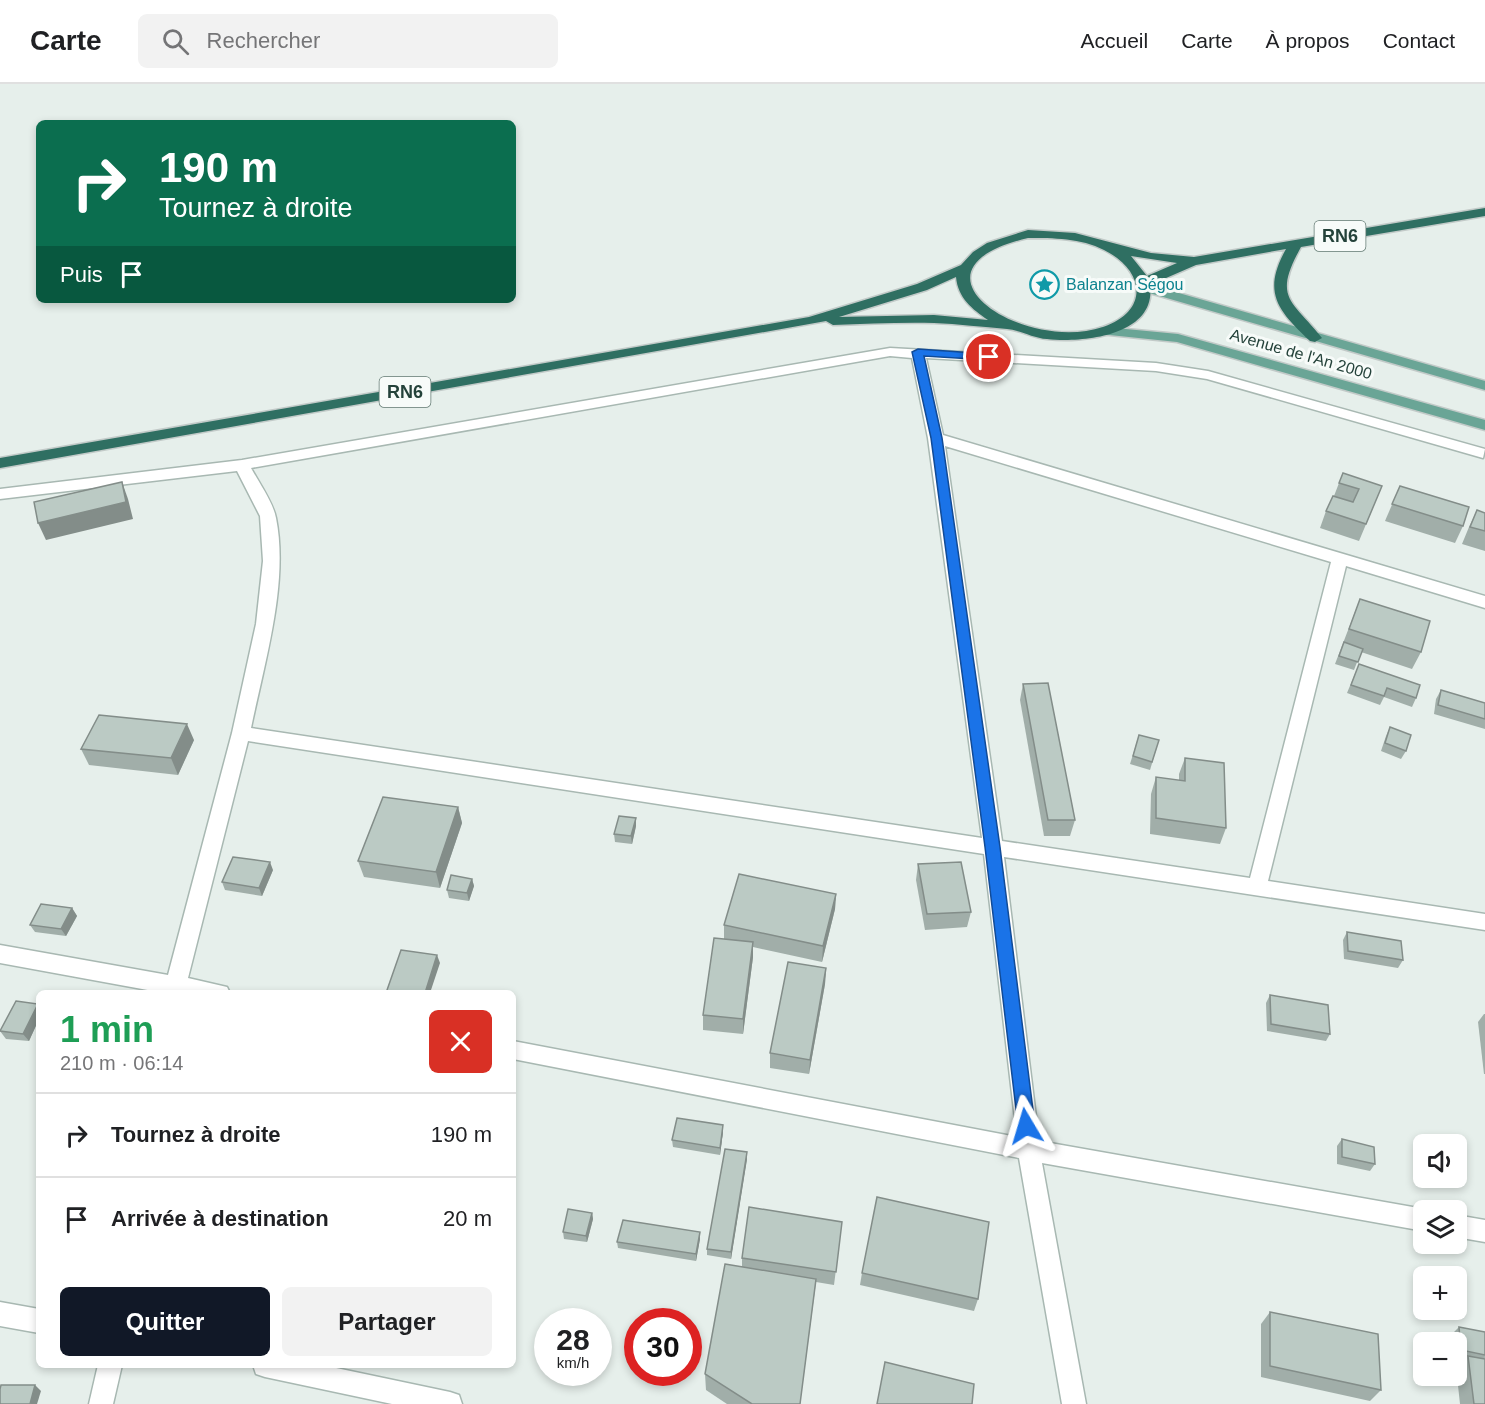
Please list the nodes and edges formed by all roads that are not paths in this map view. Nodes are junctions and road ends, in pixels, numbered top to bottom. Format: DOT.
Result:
graph roads {
  1 [pos="1485,212"];
  2 [pos="1296,244"];
  3 [pos="1101,245"];
  4 [pos="1194,261"];
  5 [pos="965,268"];
  6 [pos="1144,285"];
  7 [pos="811,321"];
  8 [pos="1012,327"];
  9 [pos="1105,331"];
  10 [pos="1315,338"];
  11 [pos="918,352"];
  12 [pos="1485,386"];
  13 [pos="1485,425"];
  14 [pos="936,438"];
  15 [pos="1483,453"];
  16 [pos="0,463"];
  17 [pos="242,465"];
  18 [pos="0,494"];
  19 [pos="1340,558"];
  20 [pos="1485,602"];
  21 [pos="241,733"];
  22 [pos="993,847"];
  23 [pos="1257,887"];
  24 [pos="1485,922"];
  25 [pos="0,954"];
  26 [pos="175,989"];
  27 [pos="516,1051"];
  28 [pos="1029,1150"];
  29 [pos="1413,1218"];
  30 [pos="1467,1228"];
  31 [pos="1485,1231"];
  32 [pos="0,1314"];
  33 [pos="36,1320"];
  34 [pos="109,1368"];
  35 [pos="279,1368"];
  36 [pos="101,1404"];
  37 [pos="450,1404"];
  38 [pos="1074,1404"];
  1 -- 2 [label="highway, RN6"];
  2 -- 4 [label="highway, RN6"];
  2 -- 10 [label="highway"];
  3 -- 4 [label="highway, RN6"];
  3 -- 5 [label="highway"];
  3 -- 6 [label="highway"];
  4 -- 6 [label="highway, RN6"];
  5 -- 7 [label="highway, RN6"];
  5 -- 8 [label="highway"];
  6 -- 9 [label="highway"];
  6 -- 10 [label="main road, Avenue de l'An 2000"];
  7 -- 8 [label="highway, RN6"];
  7 -- 16 [label="highway, RN6"];
  8 -- 9 [label="highway"];
  9 -- 13 [label="main road, Avenue de l'An 2000"];
  10 -- 12 [label="main road, Avenue de l'An 2000"];
  11 -- 14 [label="street"];
  11 -- 15 [label="street"];
  11 -- 17 [label="street"];
  14 -- 19 [label="street"];
  14 -- 22 [label="street"];
  17 -- 18 [label="street"];
  17 -- 21 [label="street"];
  19 -- 20 [label="street"];
  19 -- 23 [label="street"];
  21 -- 22 [label="street"];
  21 -- 26 [label="street"];
  22 -- 23 [label="street"];
  22 -- 28 [label="street"];
  23 -- 24 [label="street"];
  25 -- 26 [label="street"];
  27 -- 28 [label="street"];
  28 -- 29 [label="street"];
  28 -- 38 [label="street"];
  30 -- 31 [label="street"];
  32 -- 33 [label="street"];
  34 -- 36 [label="street"];
  35 -- 37 [label="street"];
}
